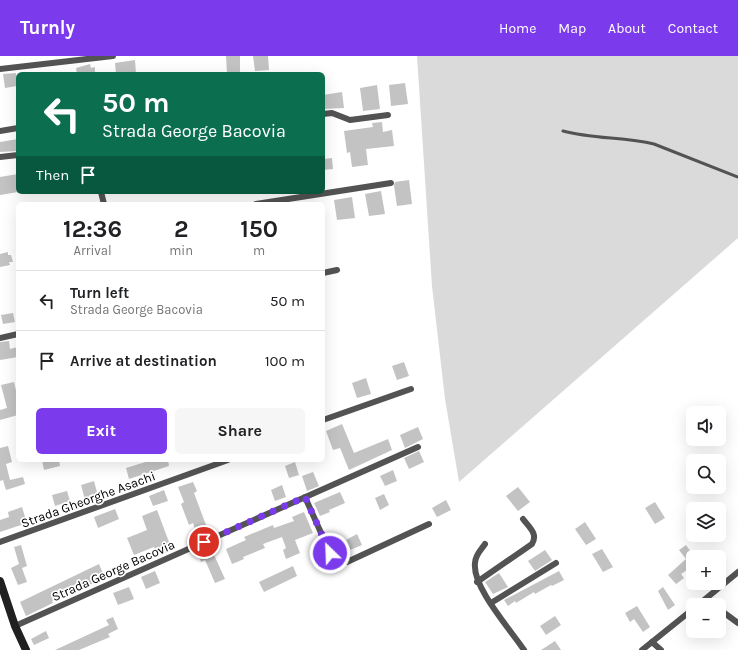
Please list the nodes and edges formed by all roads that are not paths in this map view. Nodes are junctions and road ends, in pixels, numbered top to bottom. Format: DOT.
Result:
graph roads {
  1 [pos="113,56"];
  2 [pos="0,69"];
  3 [pos="325,114"];
  4 [pos="388,115"];
  5 [pos="16,128"];
  6 [pos="0,131"];
  7 [pos="563,131"];
  8 [pos="16,155"];
  9 [pos="0,157"];
  10 [pos="738,177"];
  11 [pos="391,183"];
  12 [pos="325,193"];
  13 [pos="320,194"];
  14 [pos="269,202"];
  15 [pos="337,270"];
  16 [pos="325,273"];
  17 [pos="16,334"];
  18 [pos="0,338"];
  19 [pos="411,389"];
  20 [pos="325,419"];
  21 [pos="418,447"];
  22 [pos="222,462"];
  23 [pos="305,497"];
  24 [pos="523,519"];
  25 [pos="429,524"];
  26 [pos="0,542"];
  27 [pos="485,544"];
  28 [pos="556,563"];
  29 [pos="737,575"];
  30 [pos="0,581"];
  31 [pos="477,582"];
  32 [pos="707,598"];
  33 [pos="491,603"];
  34 [pos="726,614"];
  35 [pos="686,615"];
  36 [pos="738,623"];
  37 [pos="15,626"];
  38 [pos="652,642"];
  39 [pos="26,650"];
  40 [pos="524,650"];
  41 [pos="642,650"];
  42 [pos="661,650"];
  1 -- 2 [label="street"];
  3 -- 4 [label="street"];
  5 -- 6 [label="street"];
  7 -- 10 [label="lane"];
  8 -- 9 [label="street"];
  11 -- 12 [label="street"];
  13 -- 14 [label="street"];
  15 -- 16 [label="street"];
  17 -- 18 [label="street"];
  19 -- 20 [label="street"];
  21 -- 23 [label="street, Strada George Bacovia"];
  22 -- 26 [label="street, Strada Gheorghe Asachi"];
  23 -- 25 [label="street"];
  23 -- 37 [label="street, Strada George Bacovia"];
  24 -- 31 [label="street"];
  27 -- 31 [label="street"];
  28 -- 33 [label="street"];
  29 -- 32 [label="street"];
  30 -- 37 [label="street"];
  31 -- 33 [label="street"];
  33 -- 40 [label="street"];
  34 -- 36 [label="street"];
  35 -- 38 [label="street"];
  37 -- 39 [label="street"];
  38 -- 41 [label="street"];
  38 -- 42 [label="street"];
}
